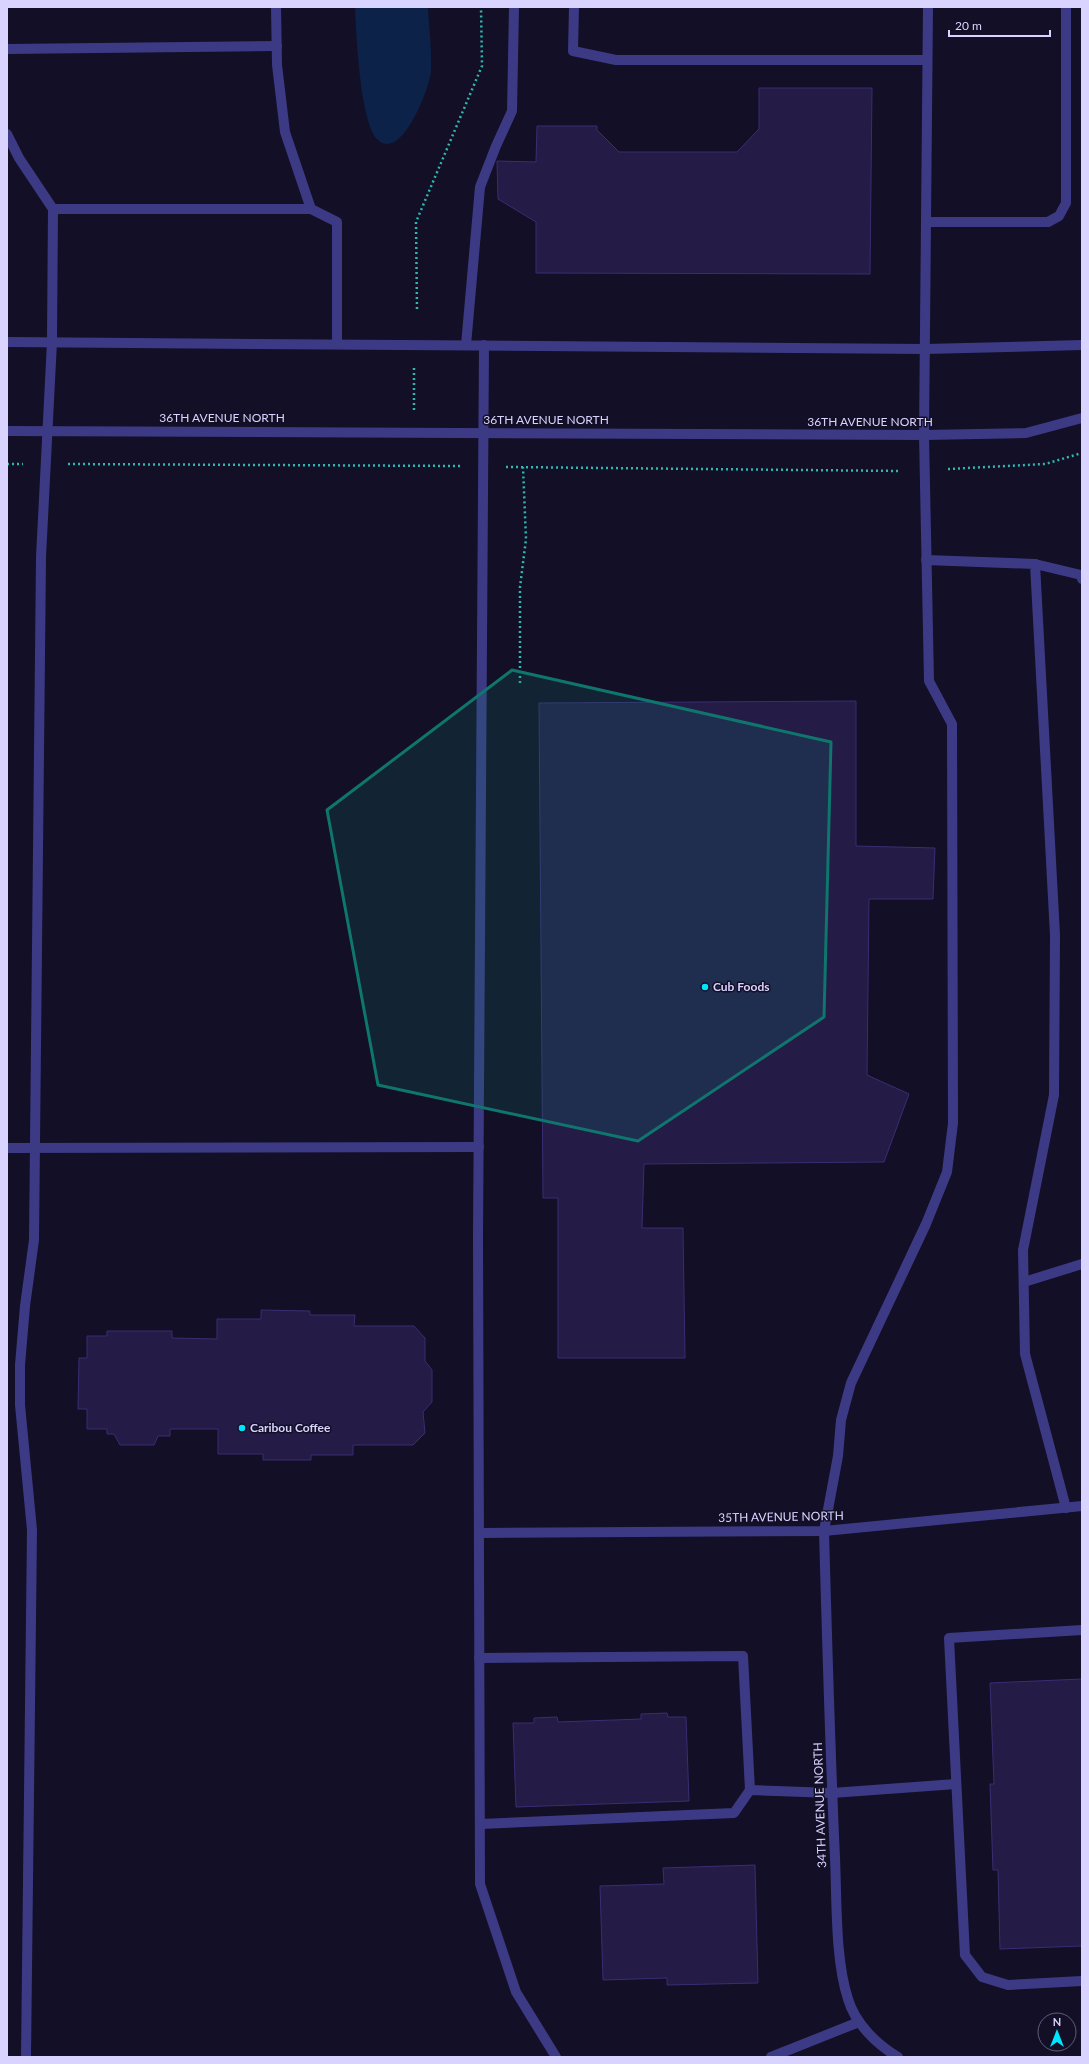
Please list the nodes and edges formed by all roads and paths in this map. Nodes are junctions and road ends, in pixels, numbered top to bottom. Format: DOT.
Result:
graph roads {
  1 [pos="276,7"];
  2 [pos="481,7"];
  3 [pos="514,7"];
  4 [pos="574,7"];
  5 [pos="928,7"];
  6 [pos="1066,7"];
  7 [pos="277,46"];
  8 [pos="7,49"];
  9 [pos="927,60"];
  10 [pos="7,134"];
  11 [pos="53,209"];
  12 [pos="311,209"];
  13 [pos="926,222"];
  14 [pos="417,309"];
  15 [pos="7,342"];
  16 [pos="52,342"];
  17 [pos="337,344"];
  18 [pos="466,345"];
  19 [pos="484,345"];
  20 [pos="1082,345"];
  21 [pos="925,348"];
  22 [pos="414,365"];
  23 [pos="414,411"];
  24 [pos="1082,418"];
  25 [pos="7,430"];
  26 [pos="46,430"];
  27 [pos="484,433"];
  28 [pos="924,435"];
  29 [pos="1082,453"];
  30 [pos="7,464"];
  31 [pos="45,464"];
  32 [pos="484,466"];
  33 [pos="523,467"];
  34 [pos="925,470"];
  35 [pos="926,560"];
  36 [pos="1035,564"];
  37 [pos="1082,579"];
  38 [pos="520,683"];
  39 [pos="479,1147"];
  40 [pos="7,1148"];
  41 [pos="36,1148"];
  42 [pos="1082,1264"];
  43 [pos="1024,1282"];
  44 [pos="1082,1506"];
  45 [pos="1066,1508"];
  46 [pos="824,1531"];
  47 [pos="480,1533"];
  48 [pos="1082,1630"];
  49 [pos="479,1658"];
  50 [pos="956,1784"];
  51 [pos="750,1790"];
  52 [pos="832,1793"];
  53 [pos="480,1824"];
  54 [pos="1082,1980"];
  55 [pos="860,2022"];
  56 [pos="26,2057"];
  57 [pos="556,2057"];
  58 [pos="771,2057"];
  59 [pos="898,2057"];
  1 -- 7 [label="street"];
  2 -- 14 [label="path"];
  3 -- 18 [label="street"];
  4 -- 9 [label="street"];
  5 -- 9 [label="street, 34TH AVENUE NORTH"];
  6 -- 13 [label="street"];
  7 -- 8 [label="street"];
  7 -- 12 [label="street"];
  9 -- 13 [label="street, 34TH AVENUE NORTH"];
  10 -- 11 [label="street"];
  11 -- 12 [label="street"];
  11 -- 16 [label="street"];
  12 -- 17 [label="street"];
  13 -- 21 [label="street, 34TH AVENUE NORTH"];
  15 -- 16 [label="street"];
  16 -- 17 [label="street"];
  16 -- 26 [label="street"];
  17 -- 18 [label="street"];
  18 -- 19 [label="street"];
  19 -- 21 [label="street"];
  19 -- 27 [label="street"];
  20 -- 21 [label="street"];
  21 -- 28 [label="street, 34TH AVENUE NORTH"];
  22 -- 23 [label="path"];
  24 -- 28 [label="street, 36TH AVENUE NORTH"];
  25 -- 26 [label="street, 36TH AVENUE NORTH"];
  26 -- 27 [label="street, 36TH AVENUE NORTH"];
  26 -- 31 [label="street"];
  27 -- 28 [label="street, 36TH AVENUE NORTH"];
  27 -- 32 [label="street"];
  28 -- 34 [label="street, 34TH AVENUE NORTH"];
  29 -- 34 [label="path"];
  30 -- 31 [label="path"];
  31 -- 32 [label="path"];
  31 -- 41 [label="street"];
  32 -- 33 [label="path"];
  32 -- 39 [label="street"];
  33 -- 34 [label="path"];
  33 -- 38 [label="path"];
  34 -- 35 [label="street, 34TH AVENUE NORTH"];
  35 -- 36 [label="street"];
  35 -- 46 [label="street, 34TH AVENUE NORTH"];
  36 -- 37 [label="street"];
  36 -- 43 [label="street"];
  39 -- 41 [label="street"];
  39 -- 47 [label="street"];
  40 -- 41 [label="street"];
  41 -- 56 [label="street"];
  42 -- 43 [label="street"];
  43 -- 45 [label="street"];
  44 -- 45 [label="street, 35TH AVENUE NORTH"];
  45 -- 46 [label="street, 35TH AVENUE NORTH"];
  46 -- 47 [label="street, 35TH AVENUE NORTH"];
  46 -- 52 [label="street, 34TH AVENUE NORTH"];
  47 -- 49 [label="street"];
  48 -- 50 [label="street"];
  49 -- 51 [label="street"];
  49 -- 53 [label="street"];
  50 -- 52 [label="street"];
  50 -- 54 [label="street"];
  51 -- 52 [label="street"];
  51 -- 53 [label="street"];
  52 -- 55 [label="street, 34TH AVENUE NORTH"];
  53 -- 57 [label="street"];
  55 -- 58 [label="street"];
  55 -- 59 [label="street, 34TH AVENUE NORTH"];
}
